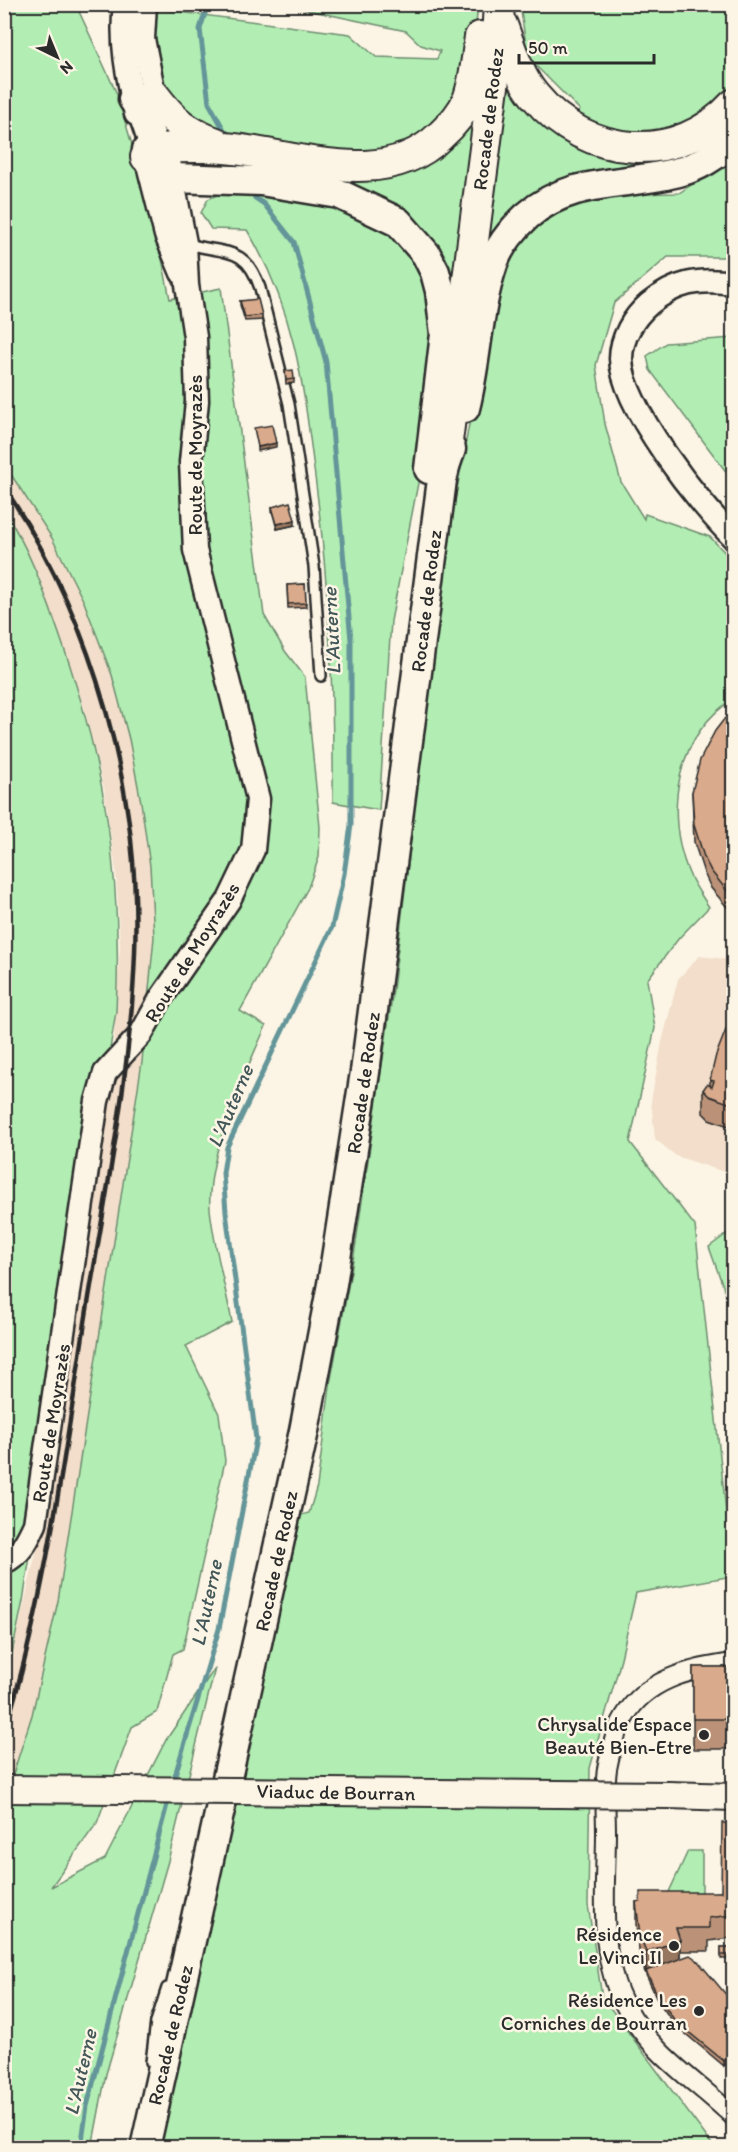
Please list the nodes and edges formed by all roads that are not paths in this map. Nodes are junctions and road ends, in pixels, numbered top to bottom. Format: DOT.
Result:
graph roads {
  1 [pos="124,4"];
  2 [pos="145,4"];
  3 [pos="494,8"];
  4 [pos="143,96"];
  5 [pos="734,104"];
  6 [pos="734,142"];
  7 [pos="225,146"];
  8 [pos="156,152"];
  9 [pos="174,178"];
  10 [pos="185,243"];
  11 [pos="734,283"];
  12 [pos="187,285"];
  13 [pos="443,472"];
  14 [pos="734,538"];
  15 [pos="421,640"];
  16 [pos="321,676"];
  17 [pos="4,1562"];
  18 [pos="734,1664"];
  19 [pos="4,1789"];
  20 [pos="734,1797"];
  21 [pos="196,1920"];
  22 [pos="155,2101"];
  23 [pos="734,2117"];
  24 [pos="145,2148"];
  1 -- 4 [label="street"];
  2 -- 4 [label="street"];
  3 -- 5 [label="highway"];
  3 -- 7 [label="highway"];
  3 -- 13 [label="highway, Rocade de Rodez"];
  4 -- 7 [label="highway"];
  4 -- 8 [label="main road"];
  6 -- 13 [label="main road"];
  7 -- 8 [label="highway"];
  8 -- 9 [label="main road"];
  8 -- 12 [label="street, Route de Moyrazès"];
  9 -- 10 [label="street, Route de Moyrazès"];
  9 -- 15 [label="main road"];
  10 -- 12 [label="street, Route de Moyrazès"];
  10 -- 16 [label="lane"];
  11 -- 14 [label="street"];
  12 -- 17 [label="street, Route de Moyrazès"];
  13 -- 15 [label="main road, Rocade de Rodez"];
  15 -- 21 [label="main road, Rocade de Rodez"];
  18 -- 23 [label="street"];
  19 -- 20 [label="main road, Viaduc de Bourran, bridge"];
  21 -- 22 [label="main road, Rocade de Rodez"];
  21 -- 22 [label="lane"];
  22 -- 24 [label="main road, Rocade de Rodez"];
}
